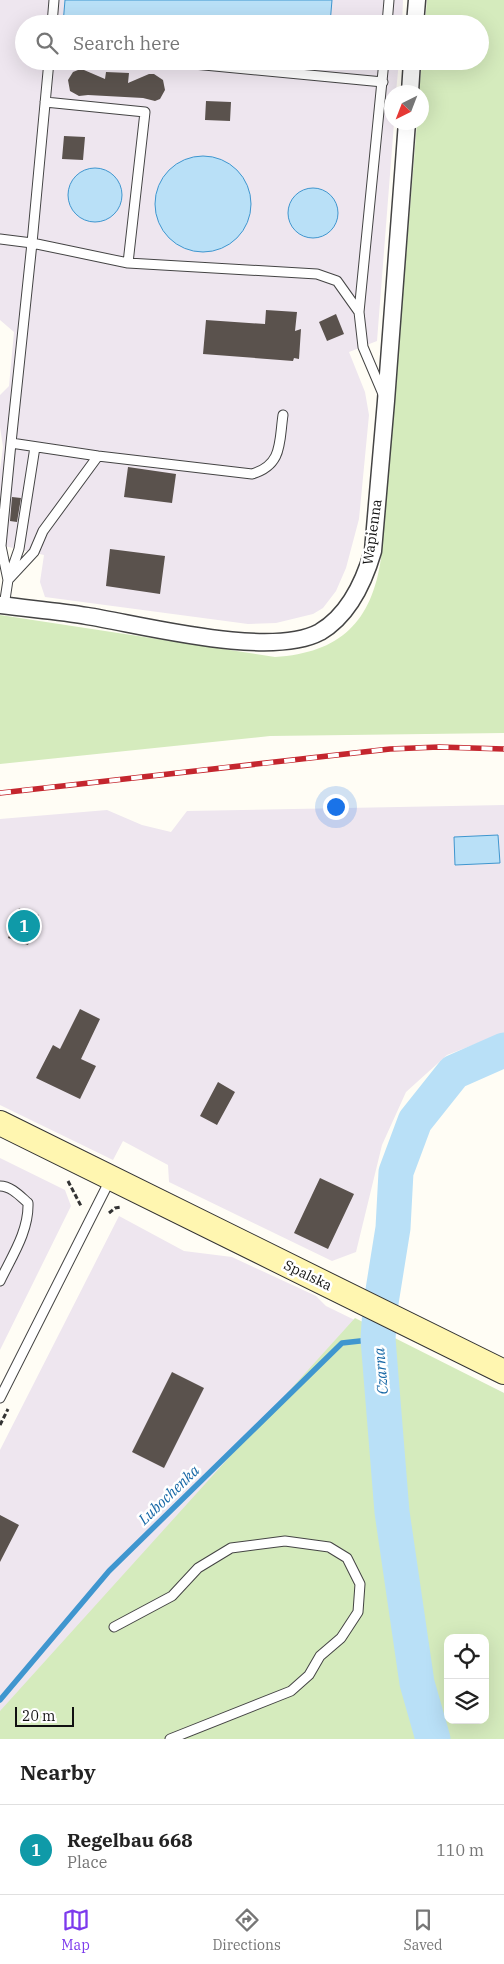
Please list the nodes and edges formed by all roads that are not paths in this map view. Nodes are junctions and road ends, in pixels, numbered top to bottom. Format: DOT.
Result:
graph roads {
  1 [pos="54,0"];
  2 [pos="389,0"];
  3 [pos="417,0"];
  4 [pos="53,15"];
  5 [pos="388,15"];
  6 [pos="416,15"];
  7 [pos="48,70"];
  8 [pos="257,70"];
  9 [pos="384,70"];
  10 [pos="411,70"];
  11 [pos="383,82"];
  12 [pos="410,85"];
  13 [pos="46,102"];
  14 [pos="406,130"];
  15 [pos="0,239"];
  16 [pos="32,243"];
  17 [pos="128,263"];
  18 [pos="359,312"];
  19 [pos="386,401"];
  20 [pos="283,415"];
  21 [pos="11,444"];
  22 [pos="35,447"];
  23 [pos="98,456"];
  24 [pos="8,580"];
  25 [pos="2,605"];
  26 [pos="0,1123"];
  27 [pos="111,1178"];
  28 [pos="0,1186"];
  29 [pos="0,1281"];
  30 [pos="504,1372"];
  31 [pos="0,1398"];
  32 [pos="114,1627"];
  33 [pos="170,1739"];
  1 -- 4 [label="lane"];
  2 -- 5 [label="lane"];
  3 -- 6 [label="street"];
  7 -- 13 [label="lane"];
  8 -- 11 [label="lane"];
  9 -- 11 [label="lane"];
  10 -- 12 [label="street"];
  11 -- 18 [label="lane"];
  13 -- 16 [label="lane"];
  13 -- 17 [label="lane"];
  14 -- 19 [label="street, Wapienna"];
  15 -- 16 [label="lane"];
  16 -- 17 [label="lane"];
  16 -- 21 [label="lane"];
  17 -- 18 [label="lane"];
  18 -- 19 [label="lane"];
  19 -- 25 [label="street, Wapienna"];
  20 -- 23 [label="lane"];
  21 -- 22 [label="lane"];
  21 -- 24 [label="lane"];
  22 -- 23 [label="lane"];
  22 -- 24 [label="lane"];
  23 -- 24 [label="lane"];
  24 -- 25 [label="lane"];
  26 -- 27 [label="street, Spalska"];
  27 -- 30 [label="street, Spalska"];
  27 -- 31 [label="lane"];
  28 -- 29 [label="lane"];
  32 -- 33 [label="lane"];
}
